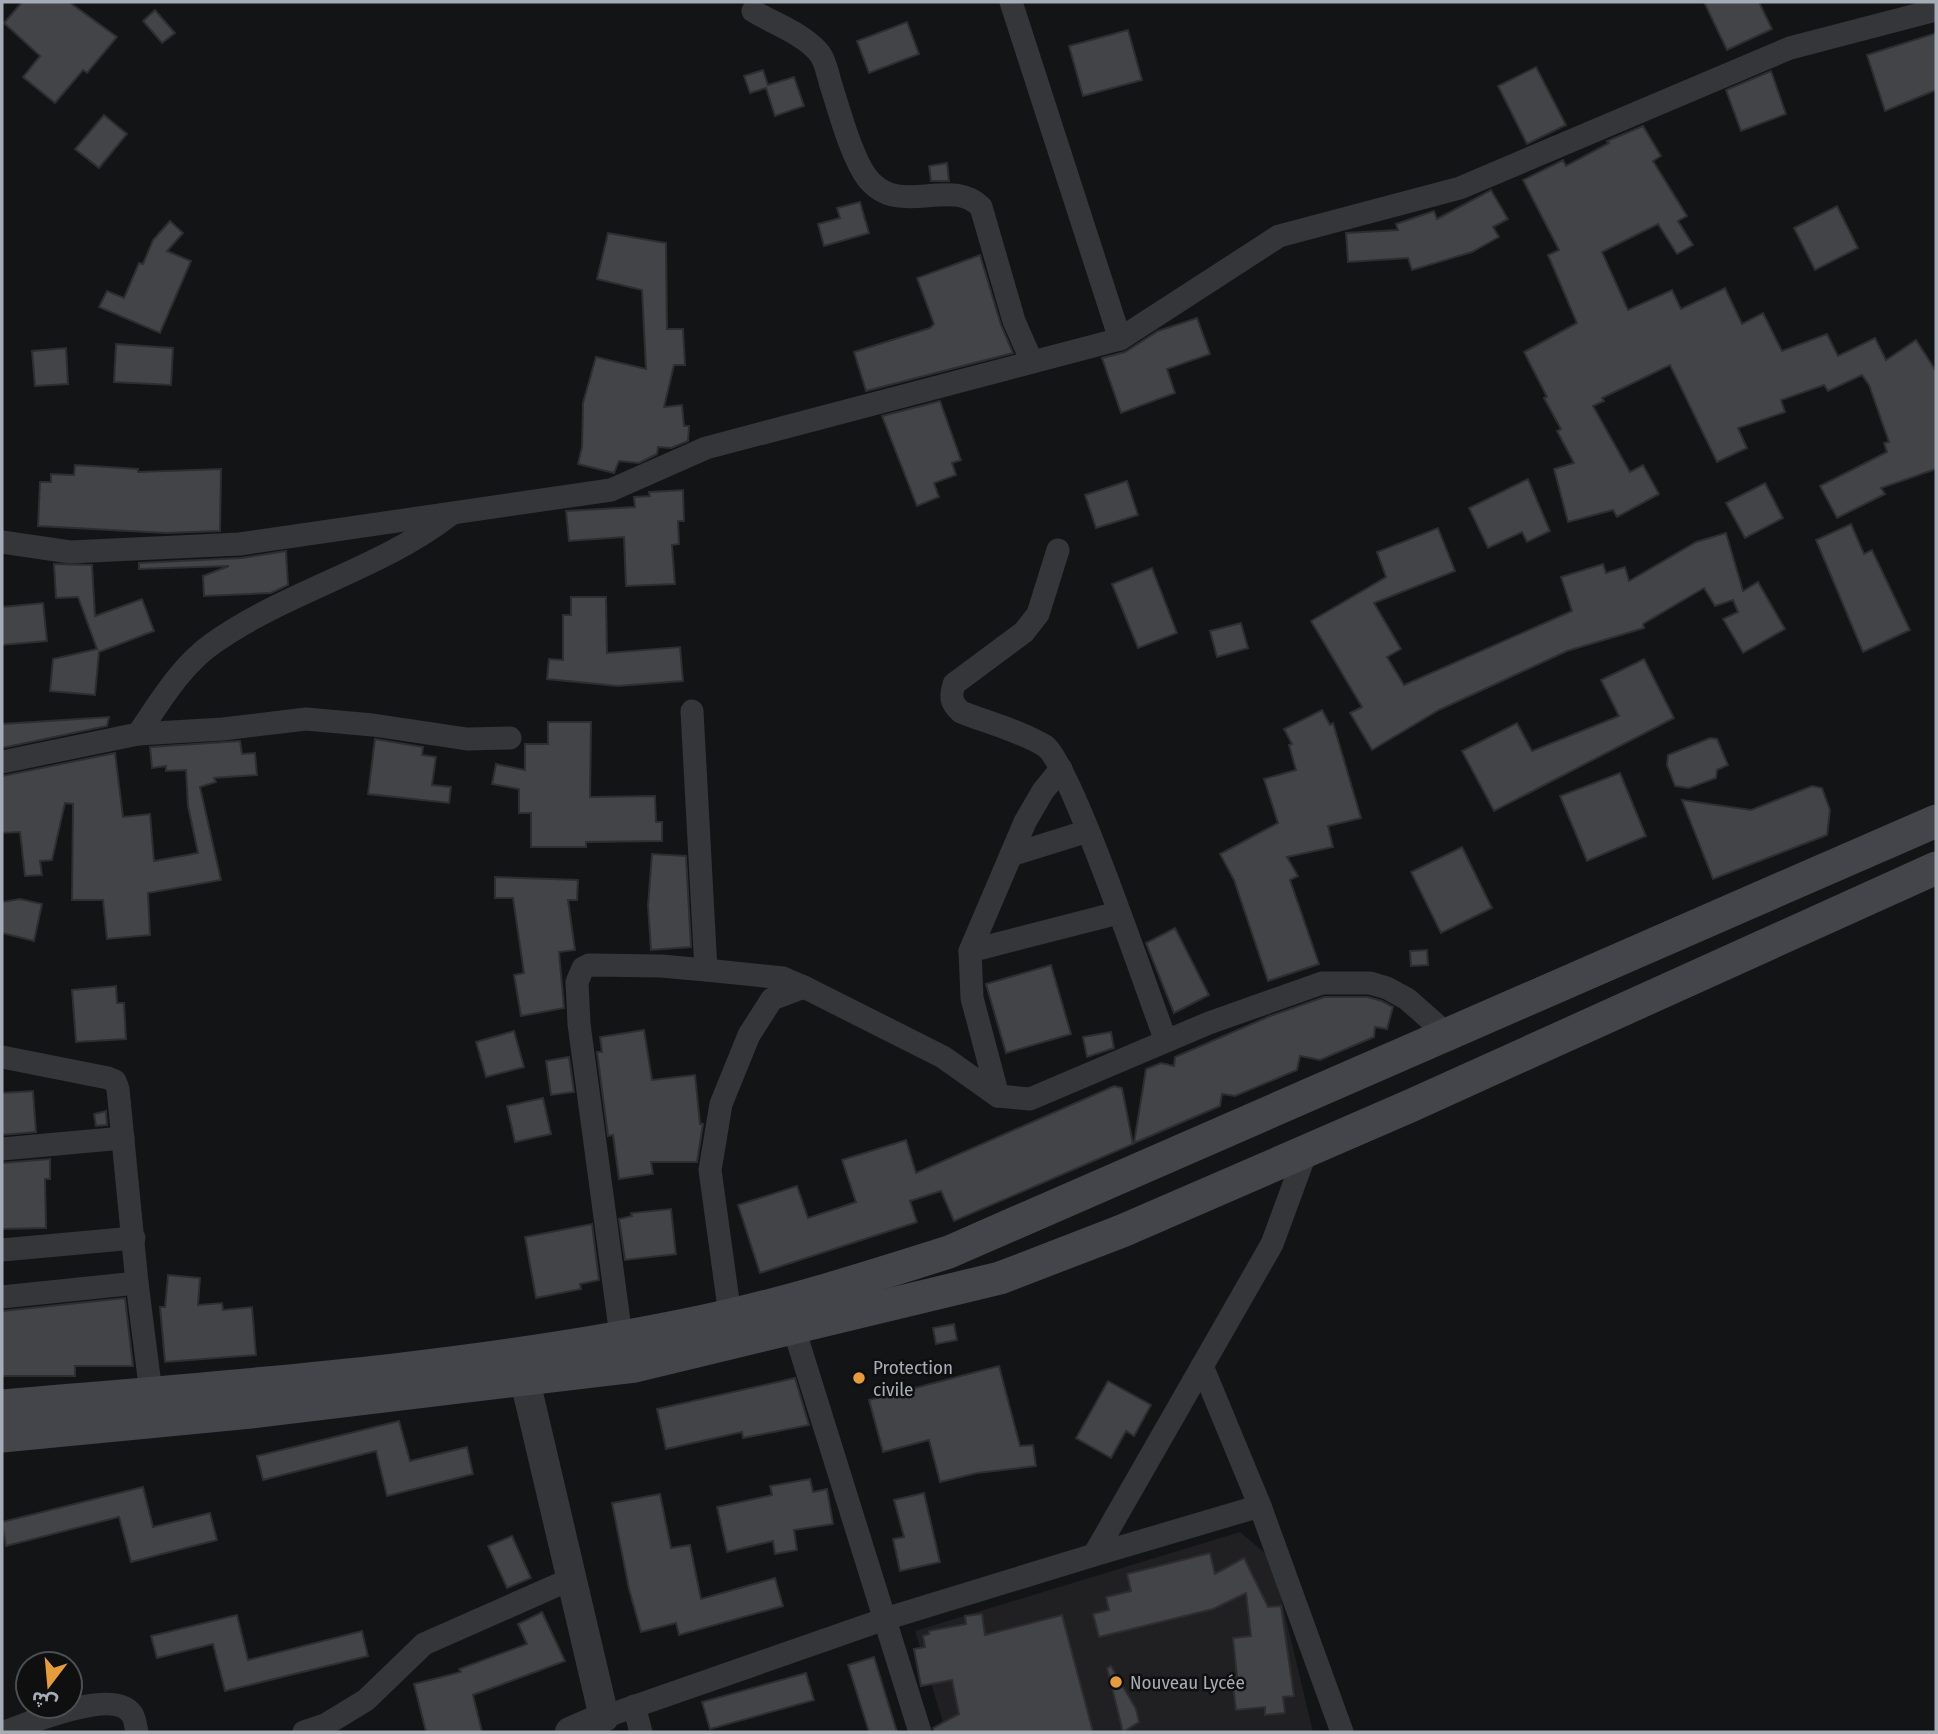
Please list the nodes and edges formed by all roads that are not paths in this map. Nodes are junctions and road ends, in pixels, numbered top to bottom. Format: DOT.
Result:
graph roads {
  1 [pos="1011,2"];
  2 [pos="1936,10"];
  3 [pos="752,11"];
  4 [pos="1120,339"];
  5 [pos="1032,362"];
  6 [pos="452,513"];
  7 [pos="2,542"];
  8 [pos="1058,550"];
  9 [pos="692,711"];
  10 [pos="138,734"];
  11 [pos="510,738"];
  12 [pos="2,762"];
  13 [pos="1061,769"];
  14 [pos="1936,821"];
  15 [pos="1088,831"];
  16 [pos="1011,855"];
  17 [pos="1936,868"];
  18 [pos="1118,913"];
  19 [pos="970,951"];
  20 [pos="706,971"];
  21 [pos="804,987"];
  22 [pos="1448,1035"];
  23 [pos="1166,1041"];
  24 [pos="2,1057"];
  25 [pos="998,1096"];
  26 [pos="123,1138"];
  27 [pos="2,1149"];
  28 [pos="1307,1149"];
  29 [pos="134,1238"];
  30 [pos="2,1250"];
  31 [pos="137,1283"];
  32 [pos="2,1297"];
  33 [pos="730,1315"];
  34 [pos="794,1329"];
  35 [pos="621,1336"];
  36 [pos="521,1365"];
  37 [pos="1202,1366"];
  38 [pos="151,1393"];
  39 [pos="2,1406"];
  40 [pos="2,1436"];
  41 [pos="1260,1506"];
  42 [pos="1094,1555"];
  43 [pos="571,1579"];
  44 [pos="885,1619"];
  45 [pos="634,1706"];
  46 [pos="604,1717"];
  47 [pos="4,1732"];
  48 [pos="136,1732"];
  49 [pos="304,1732"];
  50 [pos="570,1732"];
  51 [pos="642,1732"];
  52 [pos="920,1732"];
  53 [pos="1342,1732"];
  1 -- 4 [label="street"];
  2 -- 4 [label="street"];
  3 -- 5 [label="street"];
  4 -- 5 [label="street"];
  5 -- 6 [label="street"];
  6 -- 7 [label="street"];
  6 -- 10 [label="street"];
  8 -- 13 [label="street"];
  9 -- 20 [label="street"];
  10 -- 11 [label="street"];
  10 -- 12 [label="street"];
  13 -- 15 [label="street"];
  13 -- 16 [label="street"];
  14 -- 22 [label="main road"];
  15 -- 16 [label="street"];
  15 -- 18 [label="street"];
  16 -- 19 [label="street"];
  17 -- 28 [label="main road"];
  18 -- 19 [label="street"];
  18 -- 23 [label="street"];
  19 -- 25 [label="street"];
  20 -- 21 [label="street"];
  20 -- 35 [label="street"];
  21 -- 25 [label="street"];
  21 -- 33 [label="street"];
  22 -- 23 [label="street"];
  22 -- 33 [label="main road"];
  23 -- 25 [label="street"];
  24 -- 26 [label="street"];
  26 -- 27 [label="street"];
  26 -- 29 [label="street"];
  28 -- 34 [label="main road"];
  28 -- 37 [label="street"];
  29 -- 30 [label="street"];
  29 -- 31 [label="street"];
  31 -- 32 [label="street"];
  31 -- 38 [label="street"];
  33 -- 35 [label="main road"];
  34 -- 36 [label="main road"];
  34 -- 44 [label="street"];
  35 -- 36 [label="main road"];
  36 -- 38 [label="main road"];
  36 -- 40 [label="main road"];
  36 -- 43 [label="street"];
  37 -- 41 [label="street"];
  37 -- 42 [label="street"];
  38 -- 39 [label="main road"];
  41 -- 42 [label="street"];
  41 -- 53 [label="street"];
  42 -- 44 [label="street"];
  43 -- 46 [label="street"];
  43 -- 49 [label="street"];
  44 -- 45 [label="street"];
  44 -- 52 [label="street"];
  45 -- 46 [label="street"];
  45 -- 51 [label="street"];
  46 -- 50 [label="street"];
  47 -- 48 [label="street"];
}
